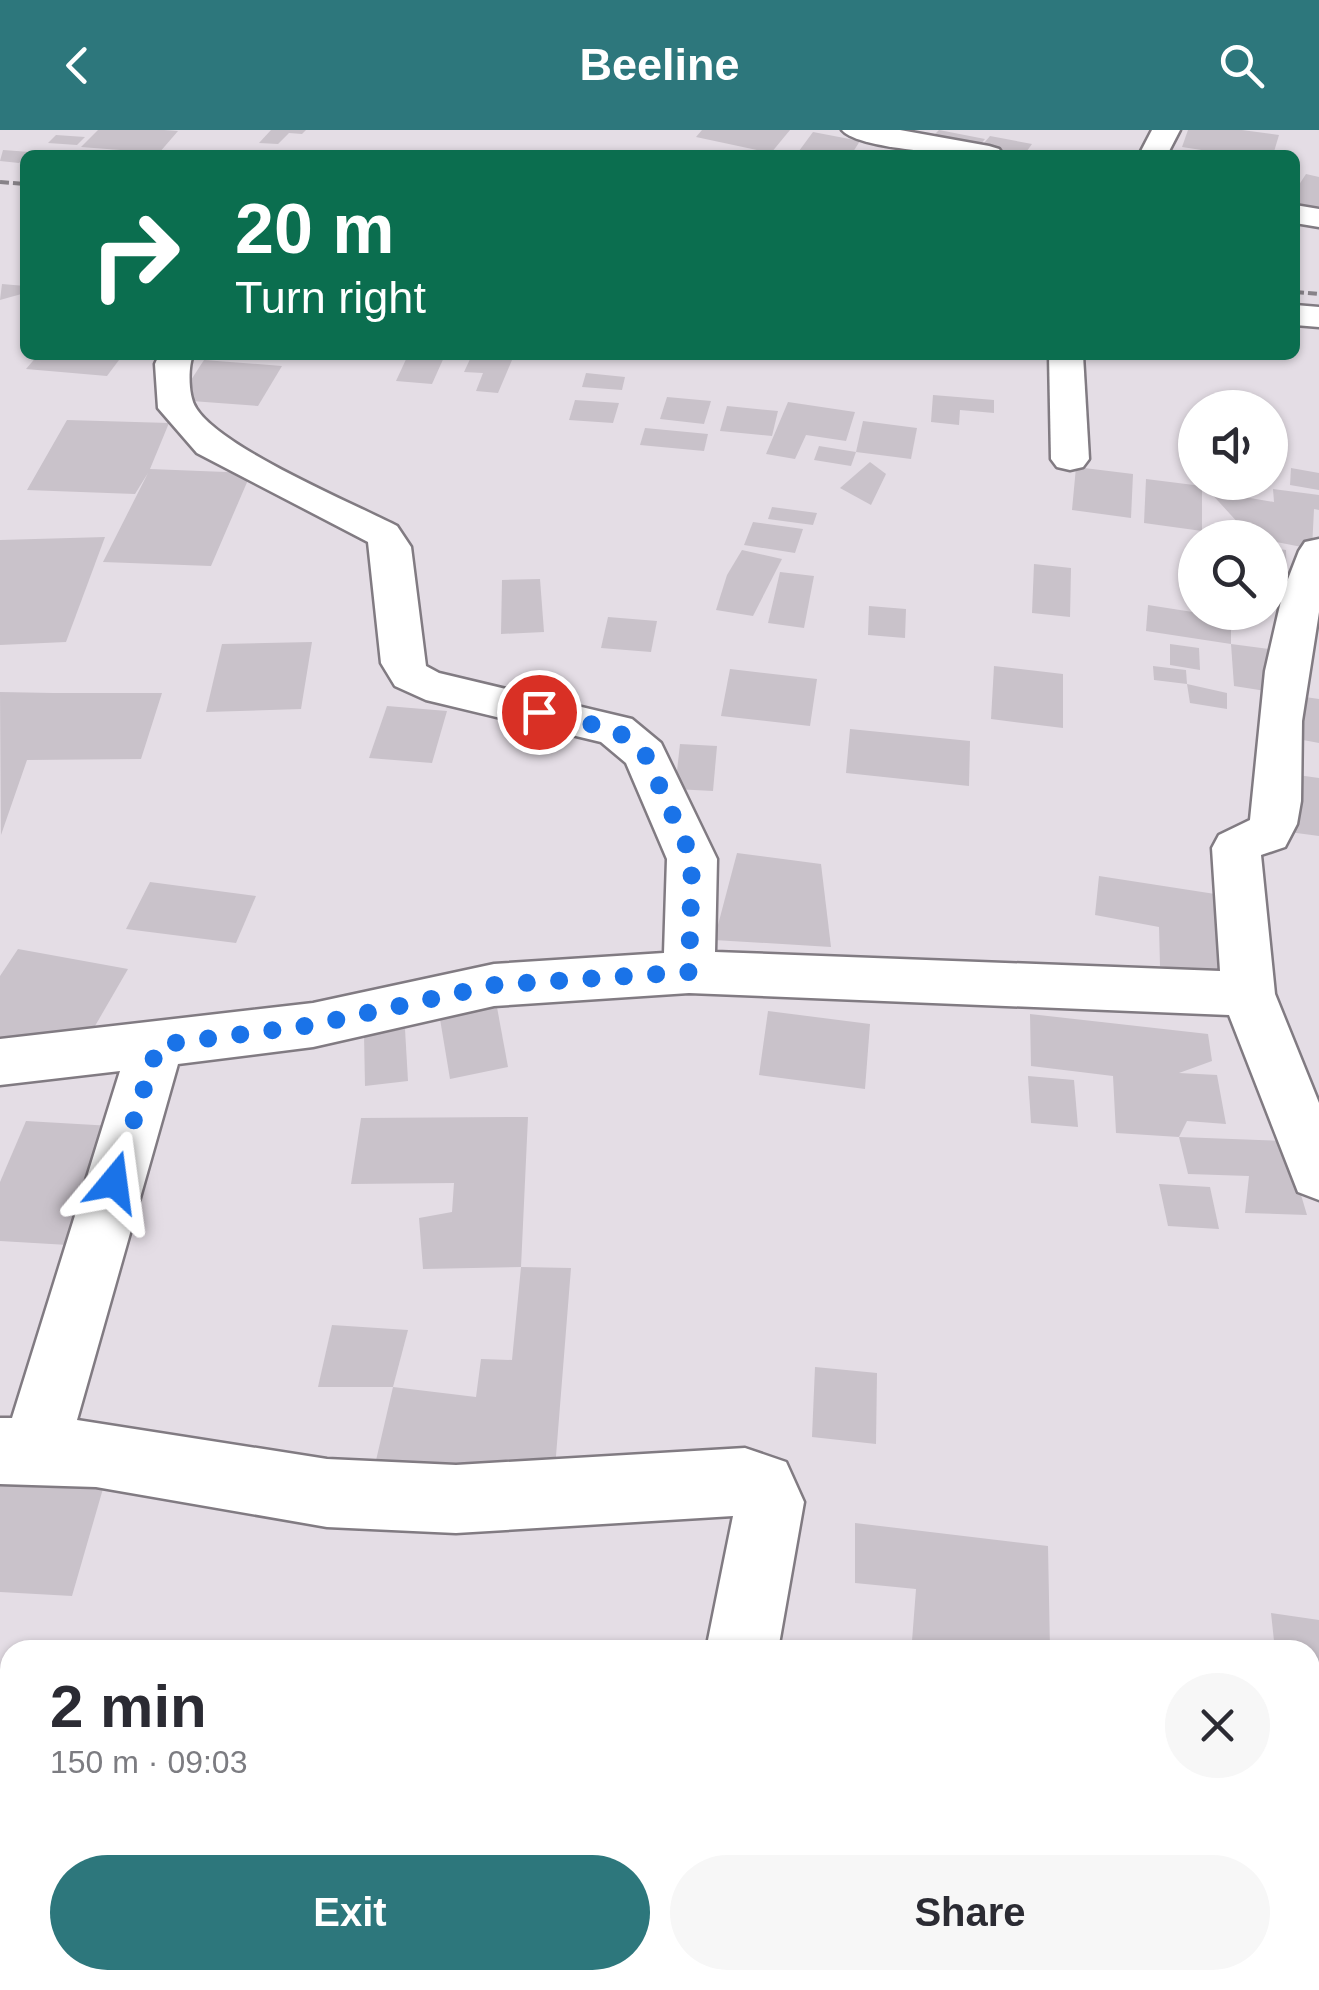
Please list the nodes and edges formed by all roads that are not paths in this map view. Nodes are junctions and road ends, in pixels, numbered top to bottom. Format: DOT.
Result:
graph roads {
  1 [pos="856,130"];
  2 [pos="962,150"];
  3 [pos="174,360"];
  4 [pos="1066,360"];
  5 [pos="1070,459"];
  6 [pos="1319,551"];
  7 [pos="689,972"];
  8 [pos="1248,994"];
  9 [pos="158,1045"];
  10 [pos="0,1062"];
  11 [pos="1319,1174"];
  12 [pos="18,1451"];
  13 [pos="744,1640"];
  1 -- 2 [label="street"];
  3 -- 7 [label="street"];
  4 -- 5 [label="street"];
  6 -- 8 [label="street"];
  7 -- 8 [label="street"];
  7 -- 9 [label="street"];
  8 -- 11 [label="street"];
  9 -- 10 [label="street"];
  9 -- 12 [label="street"];
  12 -- 13 [label="street"];
}
